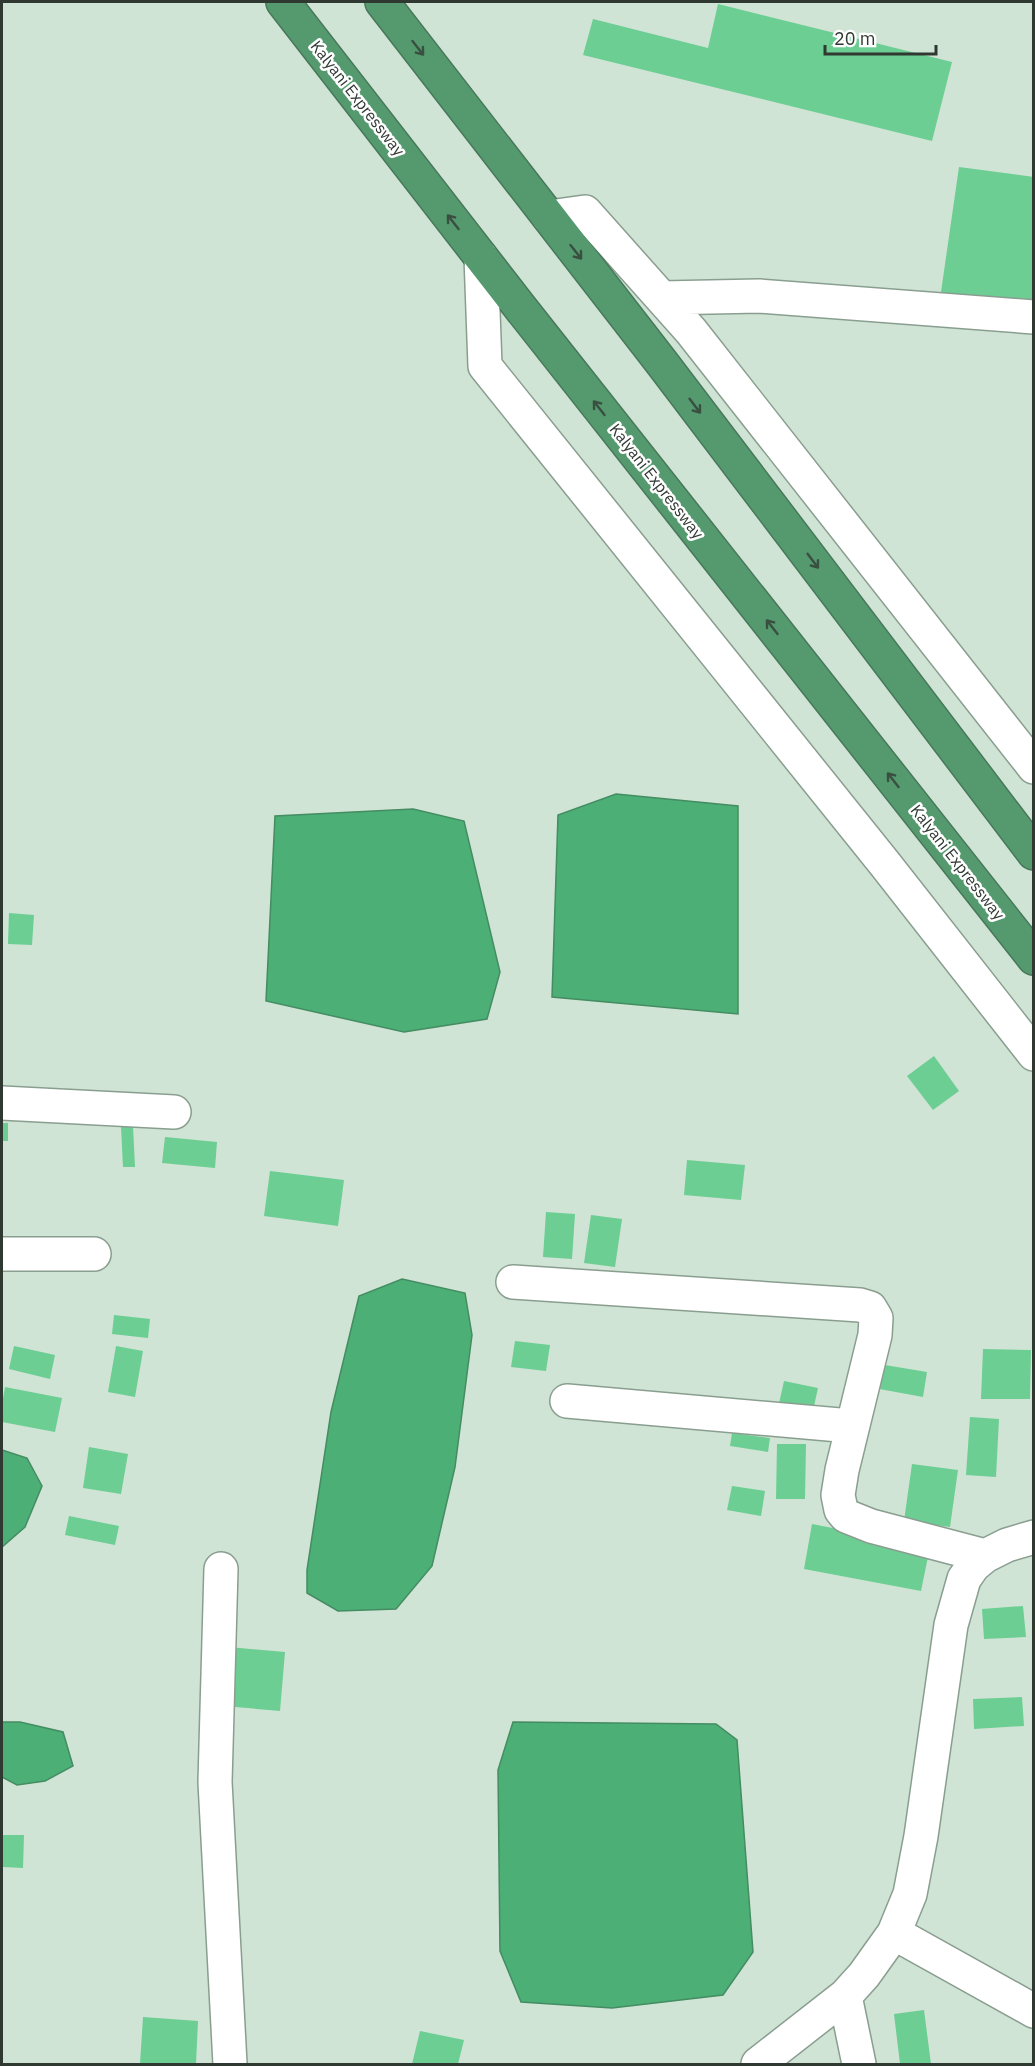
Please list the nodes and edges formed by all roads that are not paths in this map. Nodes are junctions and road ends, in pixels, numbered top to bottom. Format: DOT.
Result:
graph roads {
  1 [pos="283,2"];
  2 [pos="382,2"];
  3 [pos="549,217"];
  4 [pos="481,257"];
  5 [pos="662,298"];
  6 [pos="1034,317"];
  7 [pos="1034,767"];
  8 [pos="1034,853"];
  9 [pos="1034,958"];
  10 [pos="1034,1054"];
  11 [pos="2,1103"];
  12 [pos="174,1112"];
  13 [pos="2,1254"];
  14 [pos="94,1254"];
  15 [pos="513,1282"];
  16 [pos="567,1401"];
  17 [pos="851,1426"];
  18 [pos="1034,1537"];
  19 [pos="985,1556"];
  20 [pos="221,1569"];
  21 [pos="894,1933"];
  22 [pos="845,1996"];
  23 [pos="1034,2011"];
  24 [pos="230,2064"];
  25 [pos="758,2064"];
  26 [pos="859,2064"];
  4 -- 1 [label="highway, Kalyani Expressway, one-way"];
  2 -- 3 [label="highway, one-way"];
  3 -- 5 [label="street"];
  3 -- 8 [label="highway, one-way"];
  9 -- 4 [label="highway, Kalyani Expressway, one-way"];
  4 -- 10 [label="street"];
  5 -- 6 [label="street"];
  5 -- 7 [label="street"];
  11 -- 12 [label="street"];
  13 -- 14 [label="street"];
  15 -- 17 [label="street"];
  16 -- 17 [label="street"];
  17 -- 19 [label="street"];
  18 -- 19 [label="street"];
  19 -- 21 [label="street"];
  20 -- 24 [label="street"];
  21 -- 22 [label="street"];
  21 -- 23 [label="street"];
  22 -- 25 [label="street"];
  22 -- 26 [label="street"];
}
